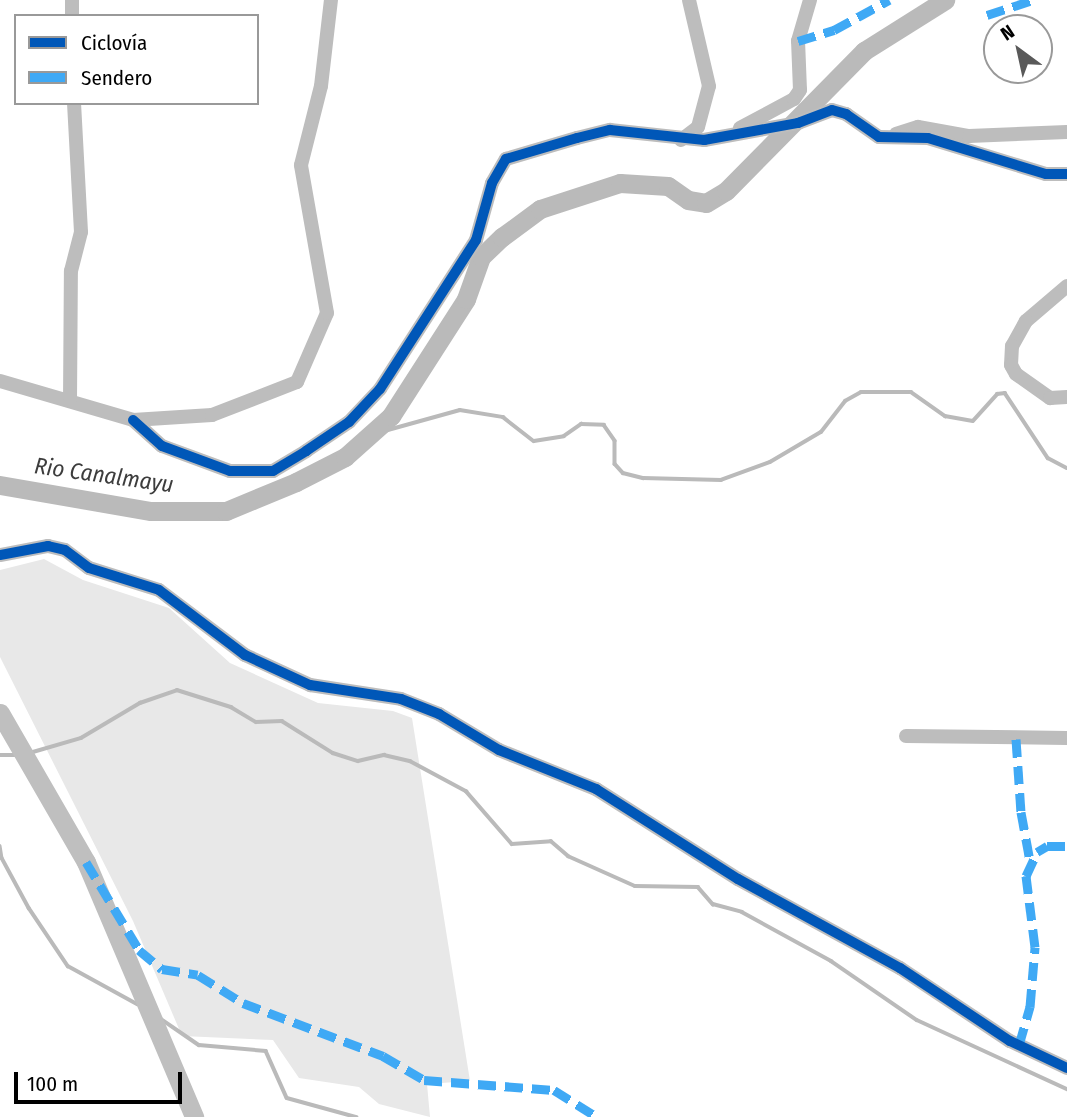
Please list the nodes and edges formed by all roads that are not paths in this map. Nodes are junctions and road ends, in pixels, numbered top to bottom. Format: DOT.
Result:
graph roads {
  1 [pos="331,0"];
  2 [pos="689,0"];
  3 [pos="810,0"];
  4 [pos="74,105"];
  5 [pos="1067,132"];
  6 [pos="730,134"];
  7 [pos="884,137"];
  8 [pos="680,141"];
  9 [pos="1067,174"];
  10 [pos="1067,286"];
  11 [pos="0,381"];
  12 [pos="1067,397"];
  13 [pos="70,401"];
  14 [pos="133,420"];
  15 [pos="0,555"];
  16 [pos="0,713"];
  17 [pos="906,736"];
  18 [pos="1067,738"];
  19 [pos="1067,1068"];
  20 [pos="194,1117"];
  1 -- 14 [label="street"];
  2 -- 8 [label="street"];
  3 -- 6 [label="street"];
  4 -- 13 [label="street"];
  5 -- 7 [label="street"];
  6 -- 7 [label="street"];
  6 -- 8 [label="street"];
  7 -- 9 [label="street"];
  8 -- 14 [label="street"];
  10 -- 12 [label="street"];
  11 -- 13 [label="street"];
  13 -- 14 [label="street"];
  15 -- 19 [label="street"];
  16 -- 20 [label="street"];
  17 -- 18 [label="street"];
}
